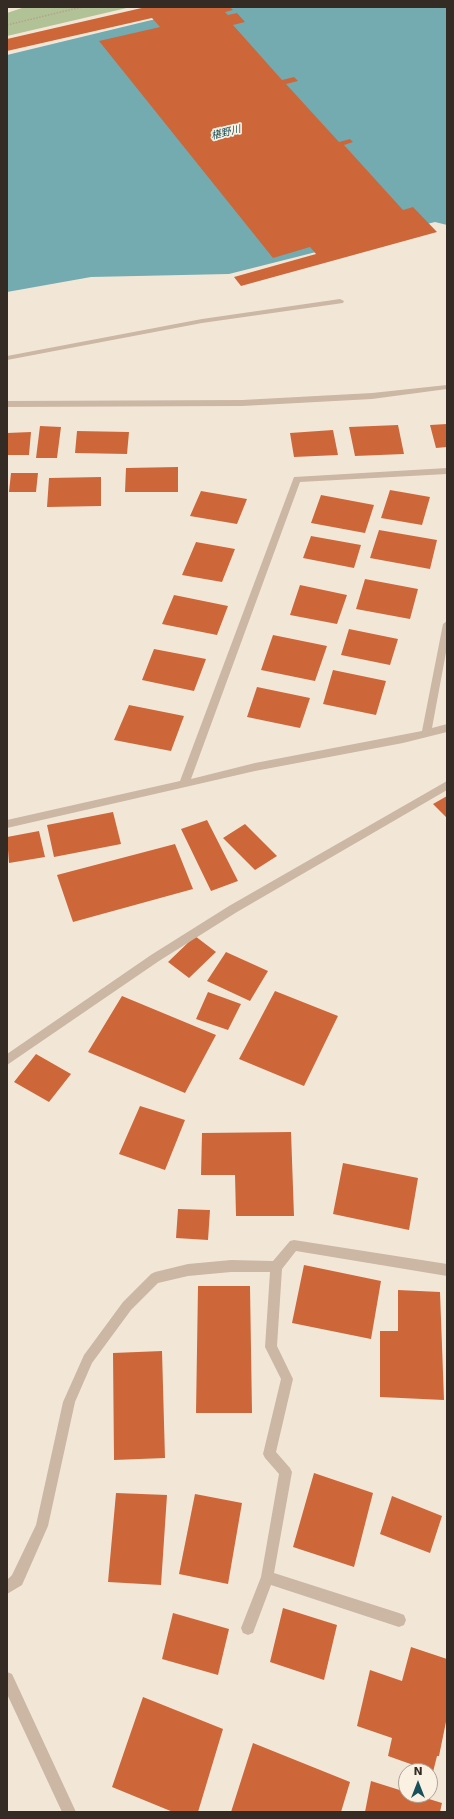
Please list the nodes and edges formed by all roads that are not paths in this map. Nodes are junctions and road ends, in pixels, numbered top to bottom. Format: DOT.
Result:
graph roads {
  1 [pos="340,301"];
  2 [pos="7,358"];
  3 [pos="447,387"];
  4 [pos="7,404"];
  5 [pos="447,471"];
  6 [pos="447,624"];
  7 [pos="447,728"];
  8 [pos="426,733"];
  9 [pos="184,784"];
  10 [pos="447,785"];
  11 [pos="7,824"];
  12 [pos="7,1060"];
  13 [pos="276,1267"];
  14 [pos="447,1270"];
  15 [pos="266,1577"];
  16 [pos="7,1588"];
  17 [pos="400,1620"];
  18 [pos="248,1628"];
  19 [pos="7,1679"];
  20 [pos="69,1812"];
  1 -- 2 [label="street"];
  3 -- 4 [label="street"];
  5 -- 9 [label="street"];
  6 -- 8 [label="street"];
  7 -- 8 [label="street"];
  8 -- 9 [label="street"];
  9 -- 11 [label="street"];
  10 -- 12 [label="street"];
  13 -- 14 [label="street"];
  13 -- 15 [label="street"];
  13 -- 16 [label="street"];
  15 -- 17 [label="street"];
  15 -- 18 [label="street"];
  19 -- 20 [label="street"];
}
